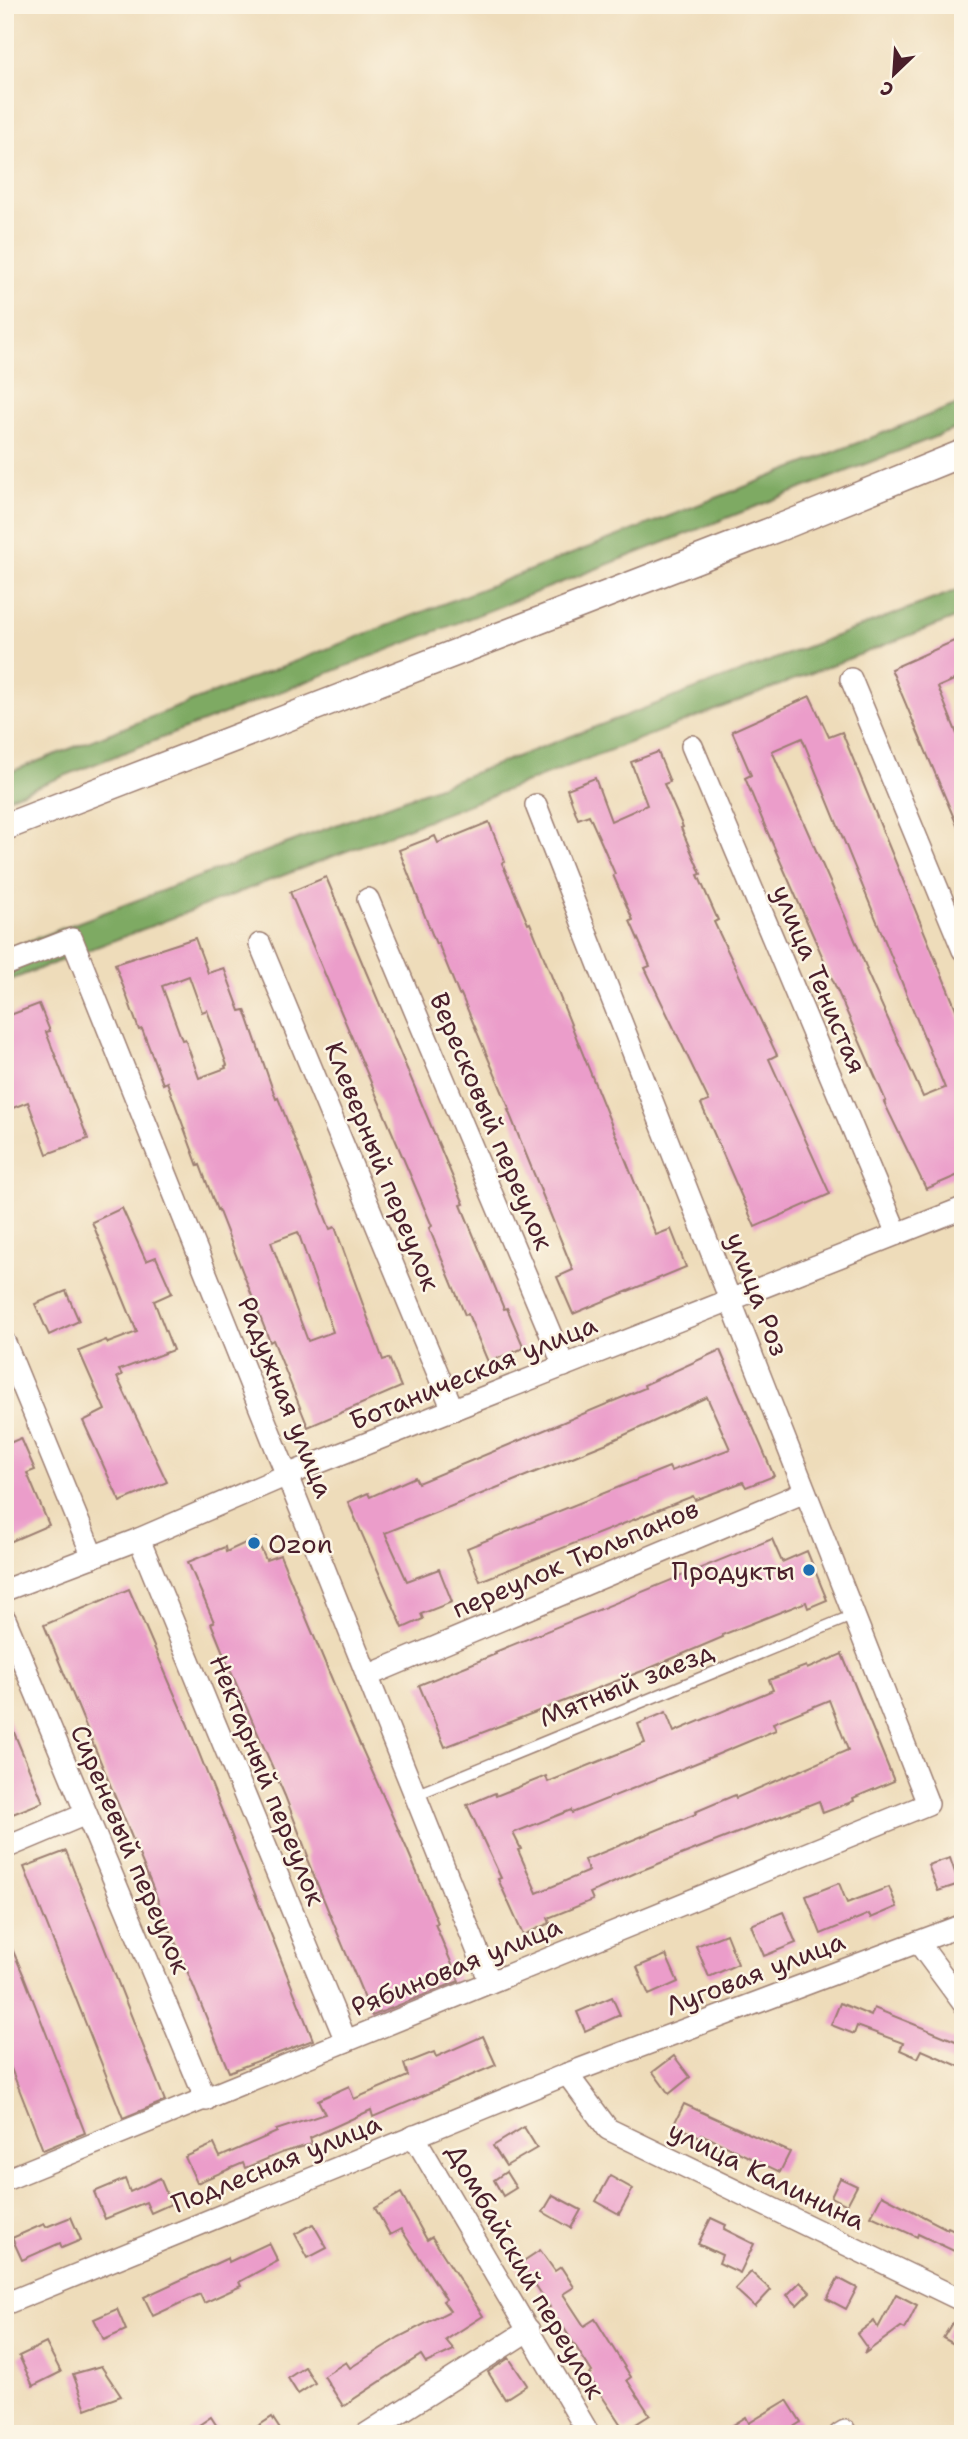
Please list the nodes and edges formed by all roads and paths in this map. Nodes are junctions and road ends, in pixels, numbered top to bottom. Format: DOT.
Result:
graph roads {
  1 [pos="963,453"];
  2 [pos="850,679"];
  3 [pos="692,746"];
  4 [pos="536,805"];
  5 [pos="5,827"];
  6 [pos="368,899"];
  7 [pos="260,944"];
  8 [pos="963,950"];
  9 [pos="5,965"];
  10 [pos="963,1208"];
  11 [pos="897,1234"];
  12 [pos="730,1300"];
  13 [pos="5,1343"];
  14 [pos="564,1366"];
  15 [pos="453,1410"];
  16 [pos="287,1475"];
  17 [pos="805,1492"];
  18 [pos="139,1539"];
  19 [pos="93,1557"];
  20 [pos="5,1590"];
  21 [pos="854,1615"];
  22 [pos="5,1619"];
  23 [pos="367,1676"];
  24 [pos="415,1795"];
  25 [pos="928,1804"];
  26 [pos="86,1814"];
  27 [pos="5,1848"];
  28 [pos="963,1925"];
  29 [pos="918,1942"];
  30 [pos="490,1982"];
  31 [pos="963,2003"];
  32 [pos="346,2041"];
  33 [pos="567,2074"];
  34 [pos="206,2100"];
  35 [pos="414,2136"];
  36 [pos="5,2180"];
  37 [pos="963,2301"];
  38 [pos="5,2304"];
  39 [pos="529,2330"];
  40 [pos="366,2434"];
  41 [pos="589,2434"];
  1 -- 5 [label="street"];
  2 -- 8 [label="street"];
  3 -- 11 [label="street, улица Тенистая"];
  4 -- 12 [label="street, улица Роз"];
  6 -- 14 [label="street, Вересковый переулок"];
  7 -- 15 [label="street, Клеверный переулок"];
  9 -- 16 [label="street, Радужная улица"];
  10 -- 11 [label="street, Ботаническая улица"];
  11 -- 12 [label="street, Ботаническая улица"];
  12 -- 14 [label="street, Ботаническая улица"];
  12 -- 17 [label="street, улица Роз"];
  13 -- 19 [label="street"];
  14 -- 15 [label="street, Ботаническая улица"];
  15 -- 16 [label="street, Ботаническая улица"];
  16 -- 18 [label="street, Ботаническая улица"];
  16 -- 23 [label="street, Радужная улица"];
  17 -- 21 [label="street, улица Роз"];
  17 -- 23 [label="street, переулок Тюльпанов"];
  18 -- 19 [label="street, Ботаническая улица"];
  18 -- 32 [label="street, Нектарный переулок"];
  19 -- 20 [label="street, Ботаническая улица"];
  21 -- 24 [label="lane, Мятный заезд"];
  21 -- 25 [label="street, улица Роз"];
  22 -- 26 [label="street, Сиреневый переулок"];
  23 -- 24 [label="street, Радужная улица"];
  24 -- 30 [label="street, Радужная улица"];
  25 -- 30 [label="street, Рябиновая улица"];
  26 -- 27 [label="street"];
  26 -- 34 [label="street, Сиреневый переулок"];
  28 -- 29 [label="street, Луговая улица"];
  29 -- 31 [label="street"];
  29 -- 33 [label="street, Луговая улица"];
  30 -- 32 [label="street, Рябиновая улица"];
  32 -- 34 [label="street, Рябиновая улица"];
  33 -- 35 [label="street, Подлесная улица"];
  33 -- 37 [label="street, улица Калинина"];
  34 -- 36 [label="street, Рябиновая улица"];
  35 -- 38 [label="street, Подлесная улица"];
  35 -- 39 [label="street, Домбайский переулок"];
  39 -- 40 [label="street"];
  39 -- 41 [label="street, Домбайский переулок"];
}
